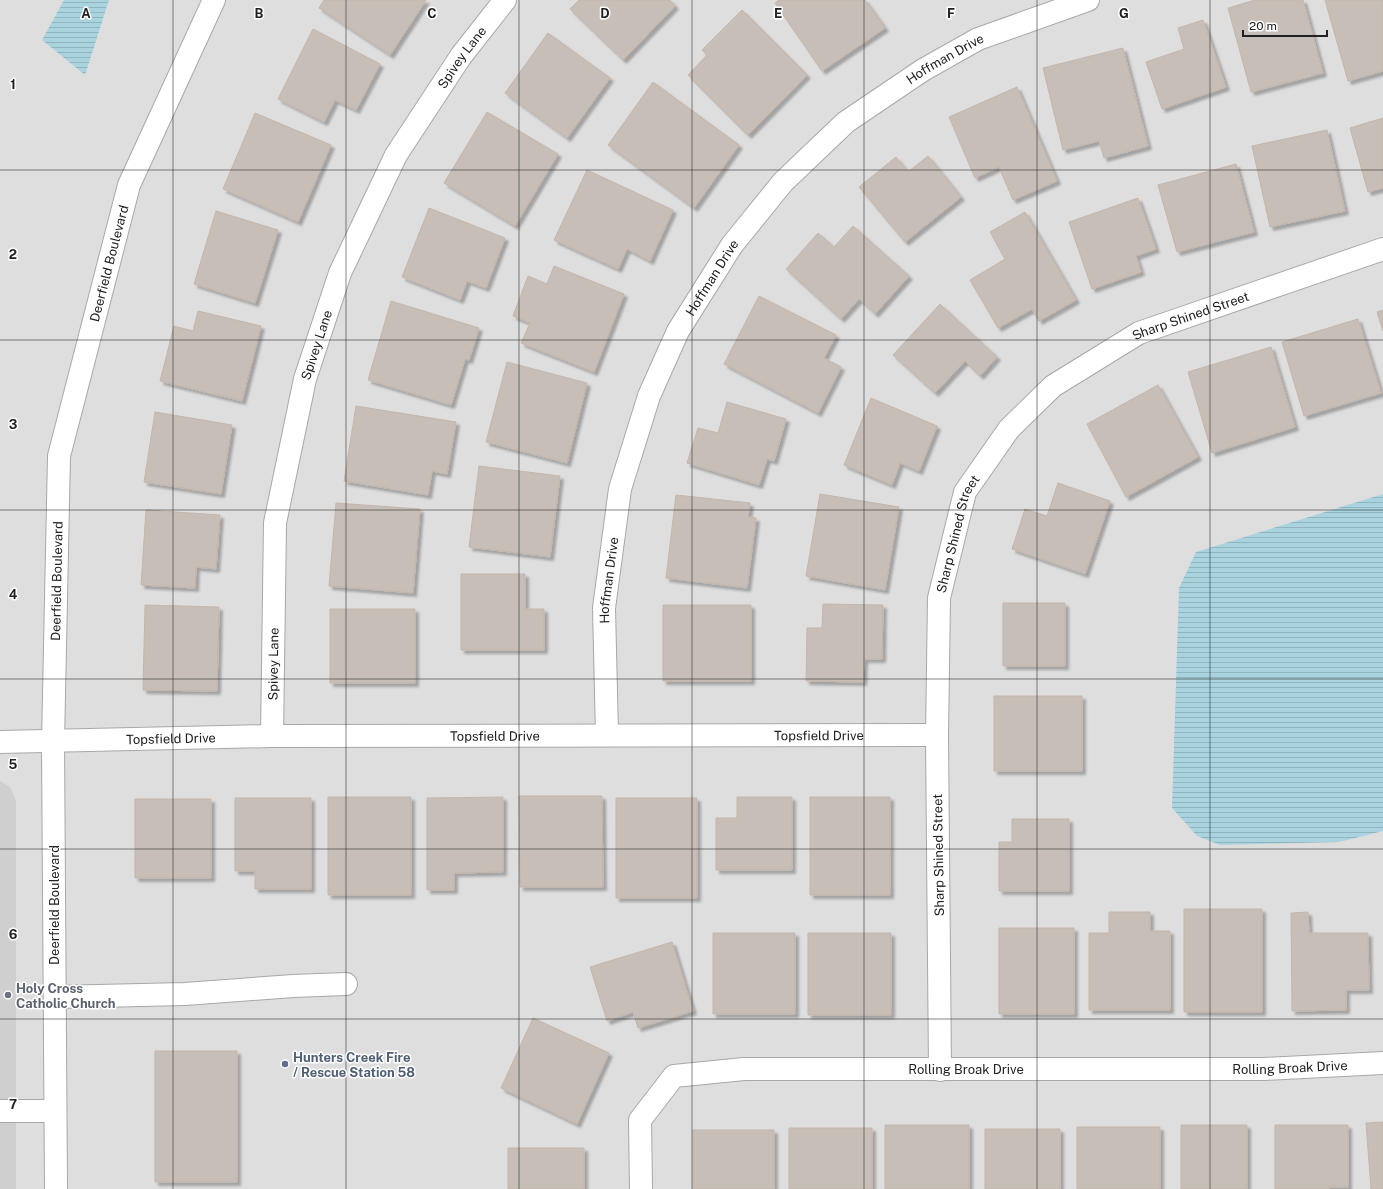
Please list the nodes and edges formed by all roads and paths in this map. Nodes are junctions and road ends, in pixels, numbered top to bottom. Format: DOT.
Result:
graph roads {
  1 [pos="214,0"];
  2 [pos="505,0"];
  3 [pos="1088,0"];
  4 [pos="1383,249"];
  5 [pos="606,735"];
  6 [pos="937,735"];
  7 [pos="272,736"];
  8 [pos="0,742"];
  9 [pos="53,742"];
  10 [pos="346,984"];
  11 [pos="55,997"];
  12 [pos="1383,1063"];
  13 [pos="940,1070"];
  14 [pos="0,1111"];
  15 [pos="56,1111"];
  16 [pos="56,1189"];
  17 [pos="641,1189"];
  1 -- 9 [label="street, Deerfield Boulevard"];
  2 -- 7 [label="street, Spivey Lane"];
  3 -- 5 [label="street, Hoffman Drive"];
  4 -- 6 [label="street, Sharp Shined Street"];
  5 -- 6 [label="street, Topsfield Drive"];
  5 -- 7 [label="street, Topsfield Drive"];
  6 -- 13 [label="street, Sharp Shined Street"];
  7 -- 9 [label="street, Topsfield Drive"];
  8 -- 9 [label="street, Topsfield Drive"];
  9 -- 11 [label="street, Deerfield Boulevard"];
  10 -- 11 [label="street"];
  11 -- 15 [label="street, Deerfield Boulevard"];
  12 -- 13 [label="street, Rolling Broak Drive"];
  13 -- 17 [label="street, Rolling Broak Drive"];
  14 -- 15 [label="street"];
  15 -- 16 [label="street, Deerfield Boulevard"];
}
